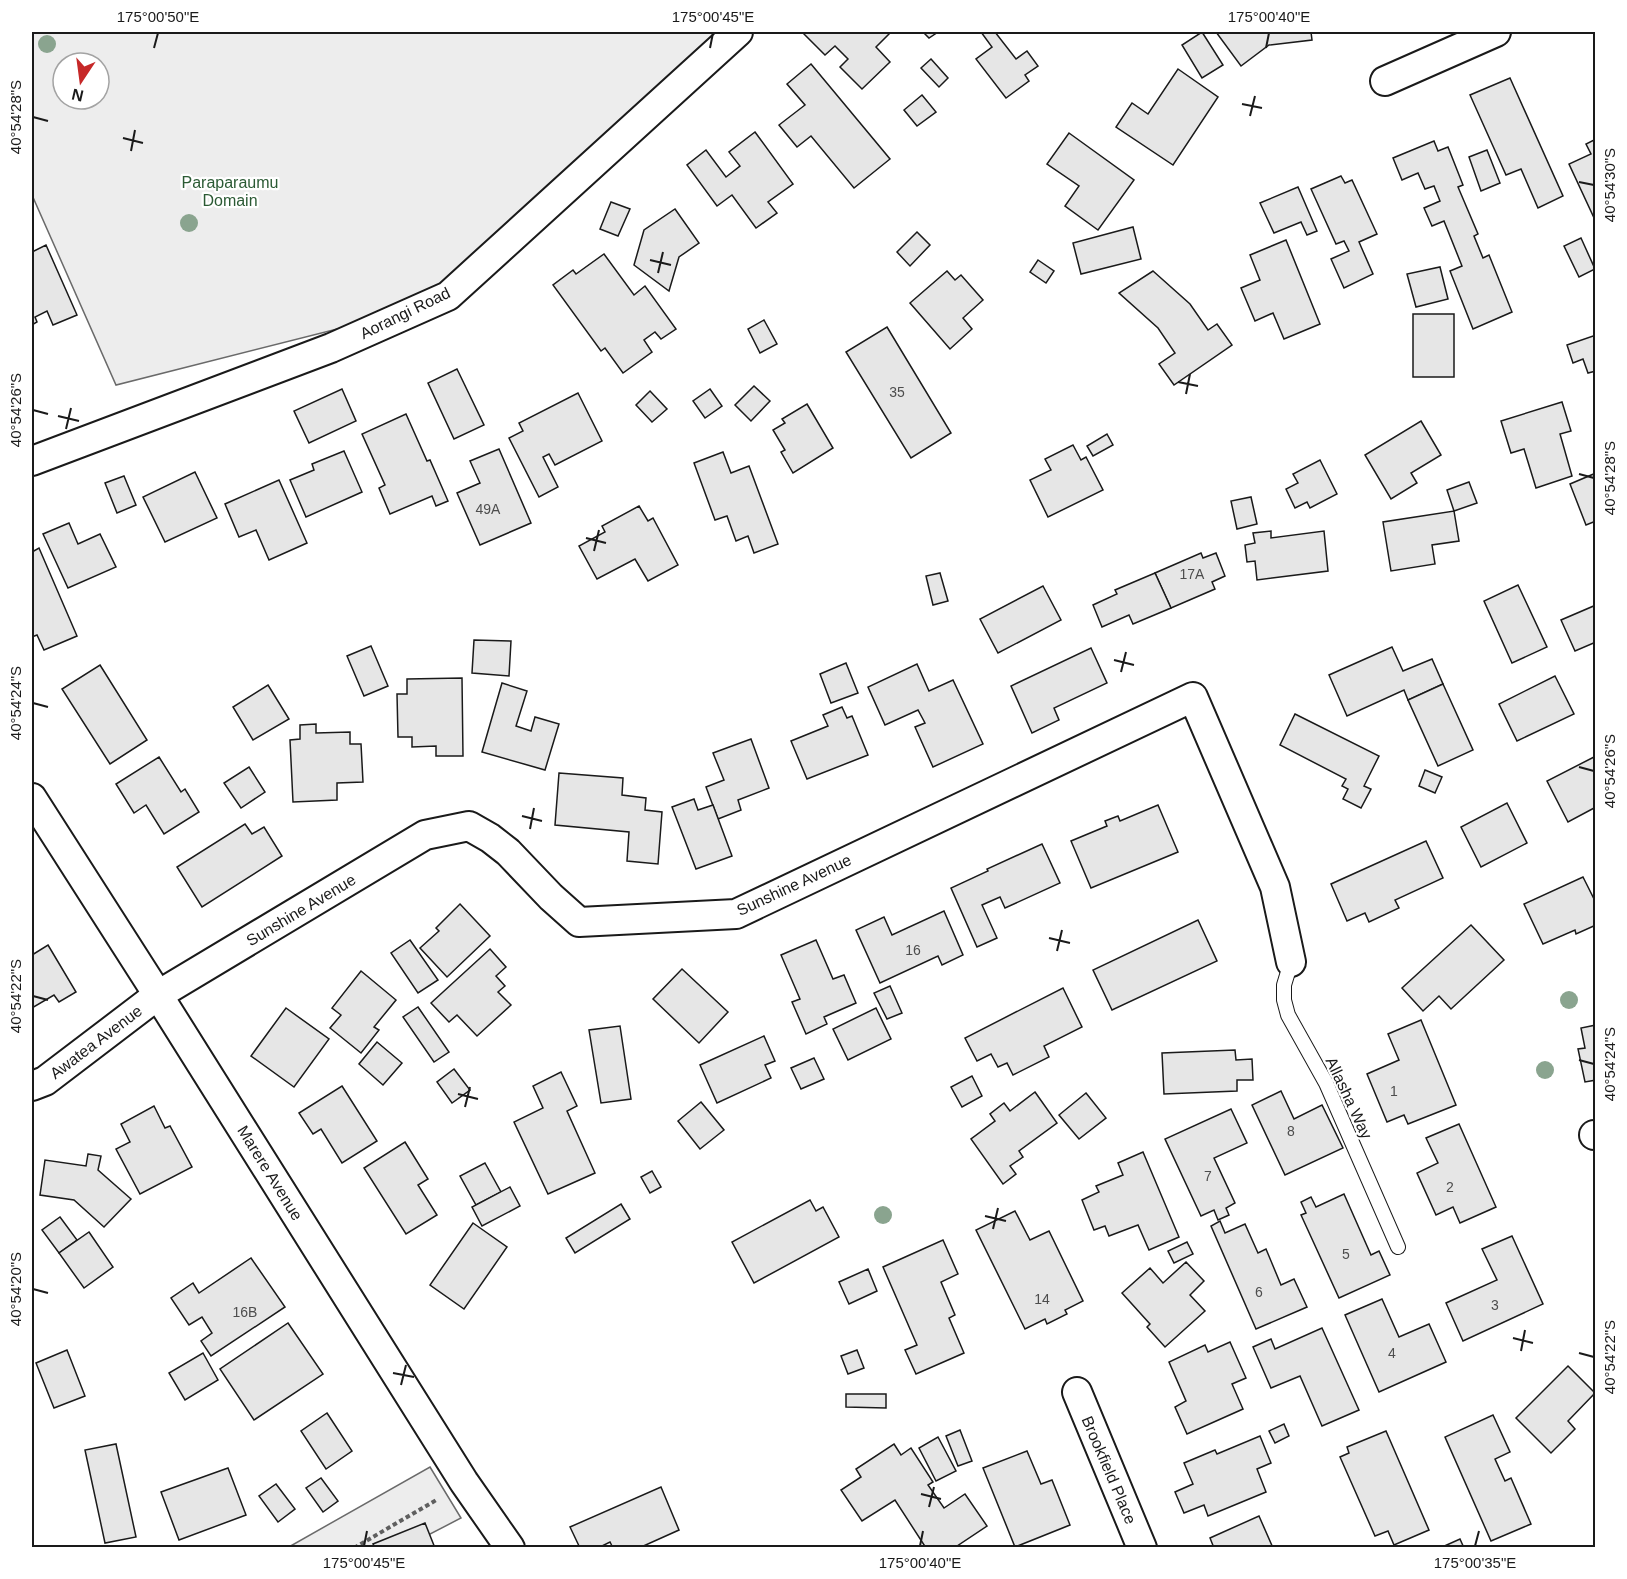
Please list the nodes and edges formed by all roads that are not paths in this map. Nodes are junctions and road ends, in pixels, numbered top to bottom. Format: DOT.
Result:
graph roads {
  1 [pos="738,32"];
  2 [pos="1496,32"];
  3 [pos="1385,81"];
  4 [pos="32,460"];
  5 [pos="32,798"];
  6 [pos="1291,962"];
  7 [pos="158,995"];
  8 [pos="32,1086"];
  9 [pos="1398,1247"];
  10 [pos="1077,1392"];
  11 [pos="510,1548"];
  12 [pos="1142,1548"];
  1 -- 4 [label="street, Aorangi Road"];
  2 -- 3 [label="street"];
  5 -- 7 [label="street, Marere Avenue"];
  6 -- 7 [label="street, Sunshine Avenue"];
  6 -- 9 [label="lane, Allasha Way"];
  7 -- 8 [label="street, Awatea Avenue"];
  7 -- 11 [label="street, Marere Avenue"];
  10 -- 12 [label="street, Brookfield Place"];
}
